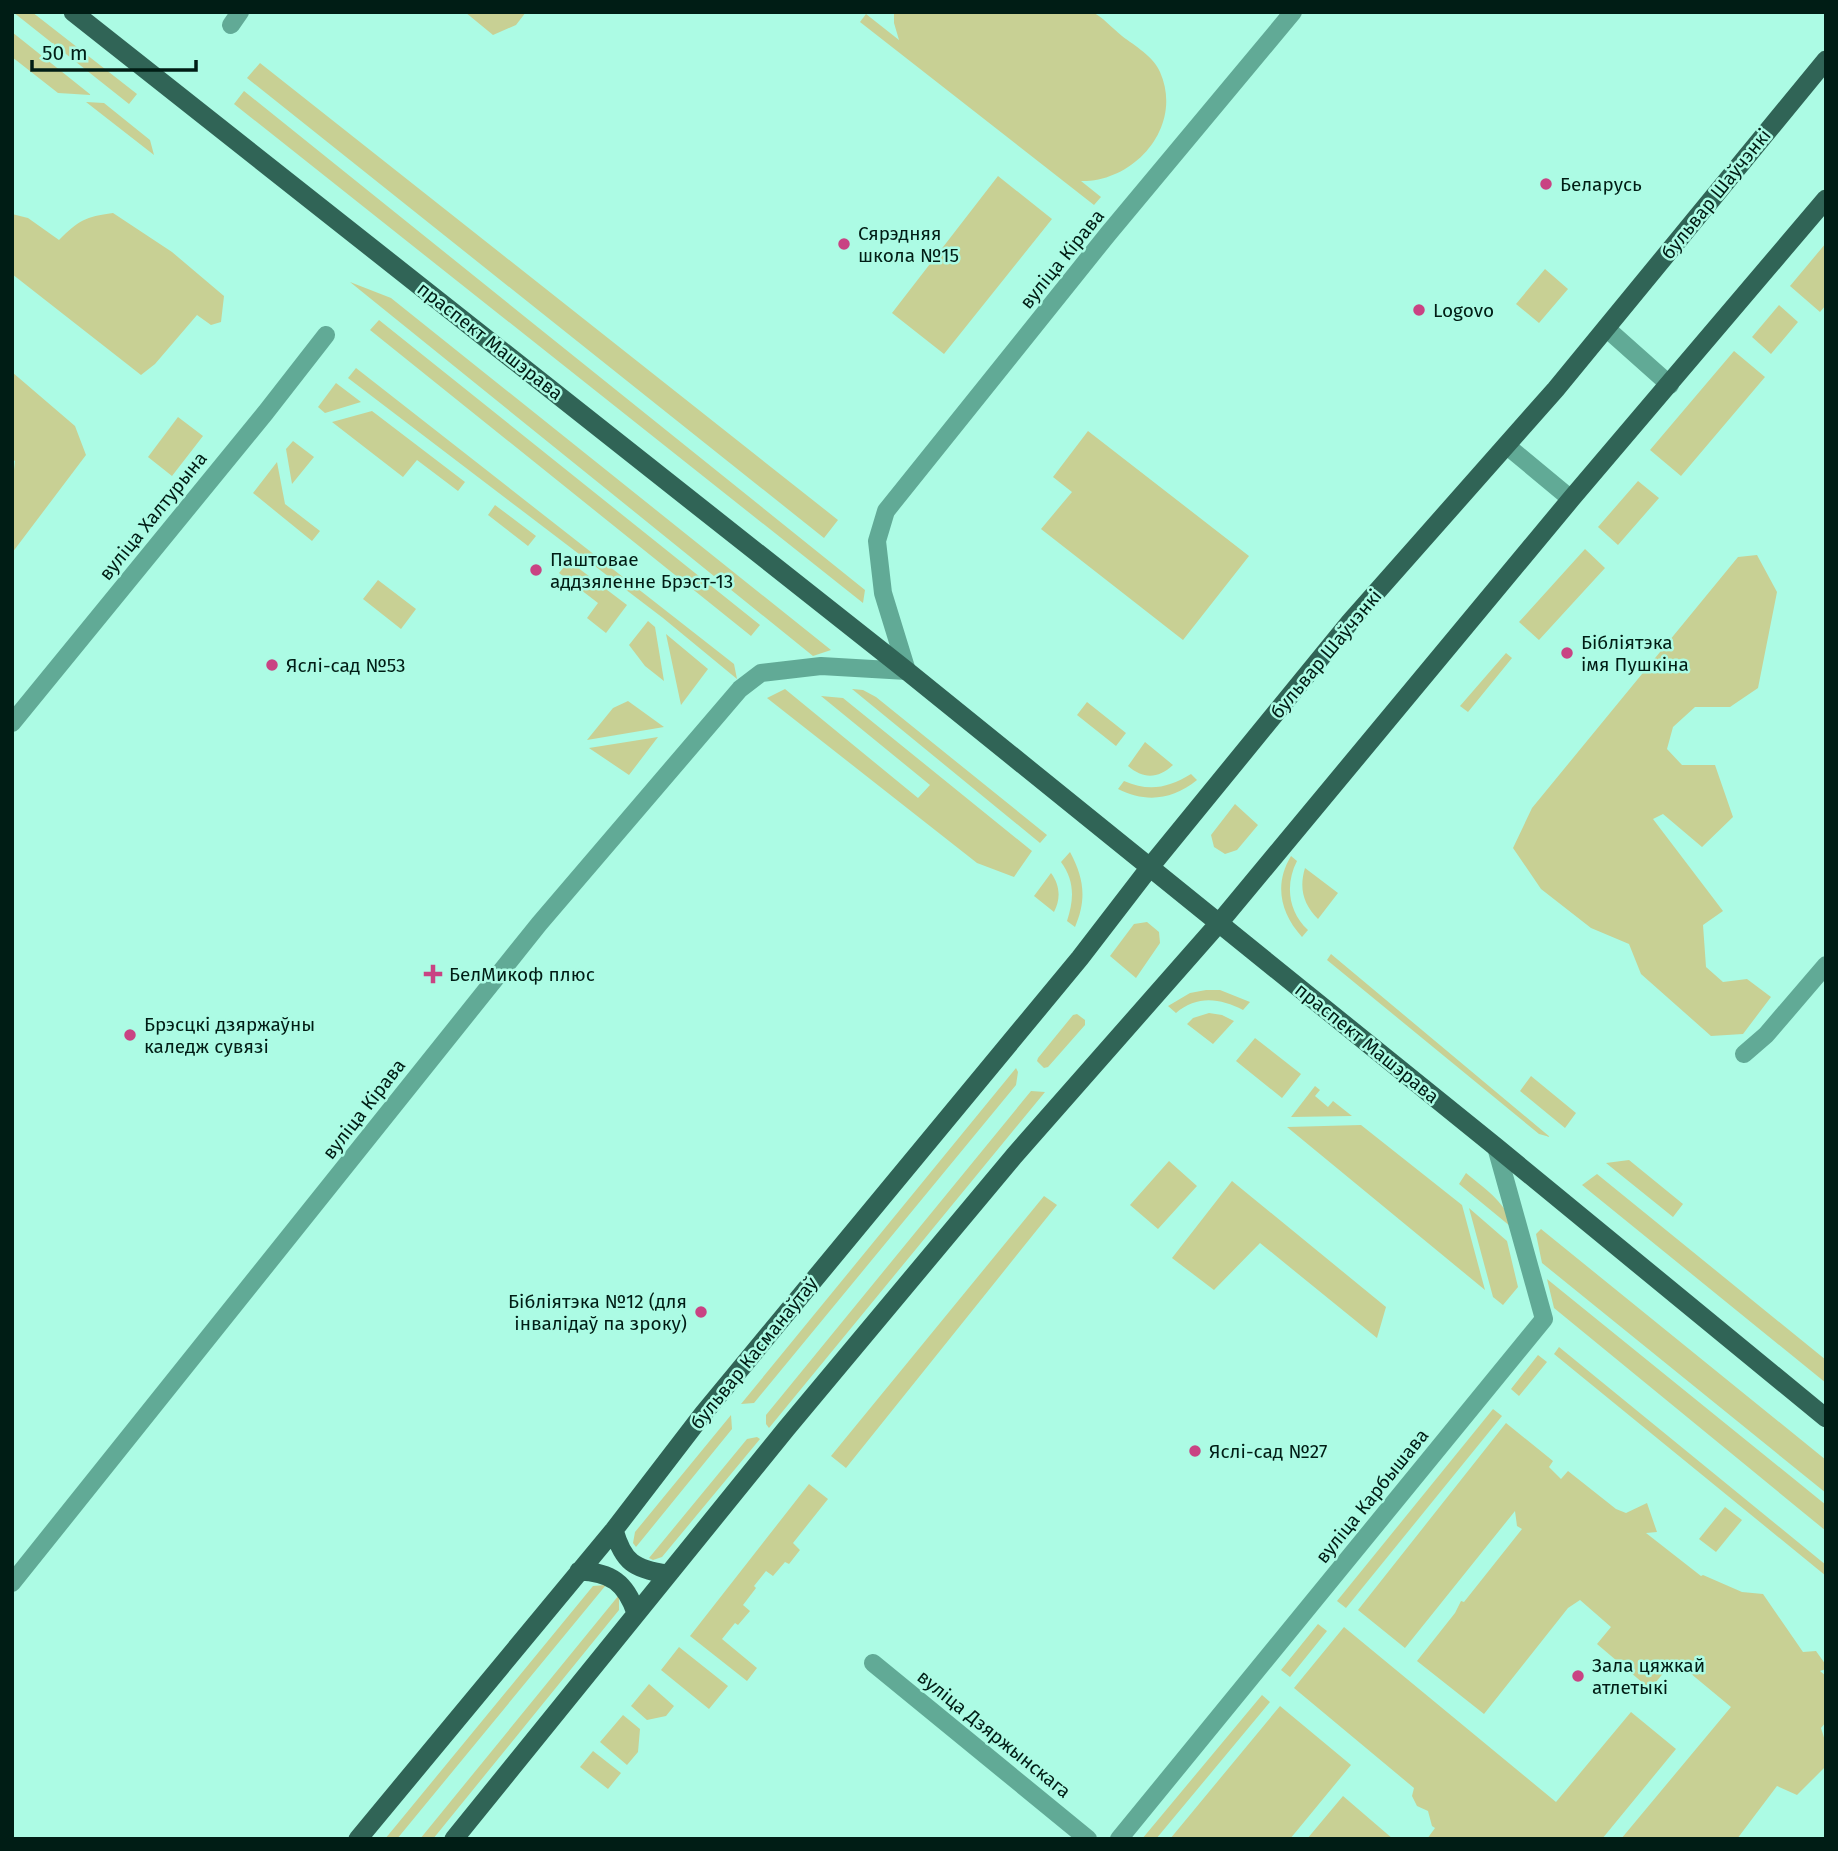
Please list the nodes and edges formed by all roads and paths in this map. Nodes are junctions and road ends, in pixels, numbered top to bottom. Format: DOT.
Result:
graph roads {
  1 [pos="73,12"];
  2 [pos="1293,12"];
  3 [pos="1826,60"];
  4 [pos="1826,199"];
  5 [pos="1606,328"];
  6 [pos="326,335"];
  7 [pos="1670,385"];
  8 [pos="1506,445"];
  9 [pos="1572,499"];
  10 [pos="907,671"];
  11 [pos="12,723"];
  12 [pos="1150,867"];
  13 [pos="1219,923"];
  14 [pos="1826,964"];
  15 [pos="1744,1054"];
  16 [pos="1496,1147"];
  17 [pos="1826,1418"];
  18 [pos="614,1530"];
  19 [pos="579,1571"];
  20 [pos="667,1574"];
  21 [pos="12,1583"];
  22 [pos="636,1614"];
  23 [pos="873,1663"];
  24 [pos="358,1839"];
  25 [pos="454,1839"];
  26 [pos="1088,1839"];
  27 [pos="1119,1839"];
  1 -- 10 [label="main road, праспект Машэрава"];
  2 -- 10 [label="street, вуліца Кірава"];
  3 -- 5 [label="main road, бульвар Шаўчэнкі"];
  4 -- 7 [label="main road"];
  5 -- 7 [label="street"];
  5 -- 8 [label="main road, бульвар Шаўчэнкі"];
  6 -- 11 [label="street, вуліца Халтурына"];
  7 -- 9 [label="main road"];
  8 -- 9 [label="street"];
  8 -- 12 [label="main road, бульвар Шаўчэнкі"];
  9 -- 13 [label="main road"];
  10 -- 12 [label="main road, праспект Машэрава"];
  10 -- 21 [label="street, вуліца Кірава"];
  12 -- 13 [label="main road, праспект Машэрава"];
  12 -- 18 [label="main road, бульвар Касманаўтаў"];
  13 -- 16 [label="main road, праспект Машэрава"];
  13 -- 20 [label="main road"];
  14 -- 15 [label="street"];
  16 -- 17 [label="main road, праспект Машэрава"];
  16 -- 27 [label="street, вуліца Карбышава"];
  18 -- 19 [label="main road, бульвар Касманаўтаў"];
  18 -- 20 [label="main road"];
  19 -- 22 [label="main road"];
  19 -- 24 [label="main road, бульвар Касманаўтаў"];
  20 -- 22 [label="main road"];
  22 -- 25 [label="main road"];
  23 -- 26 [label="street, вуліца Дзяржынскага"];
}
